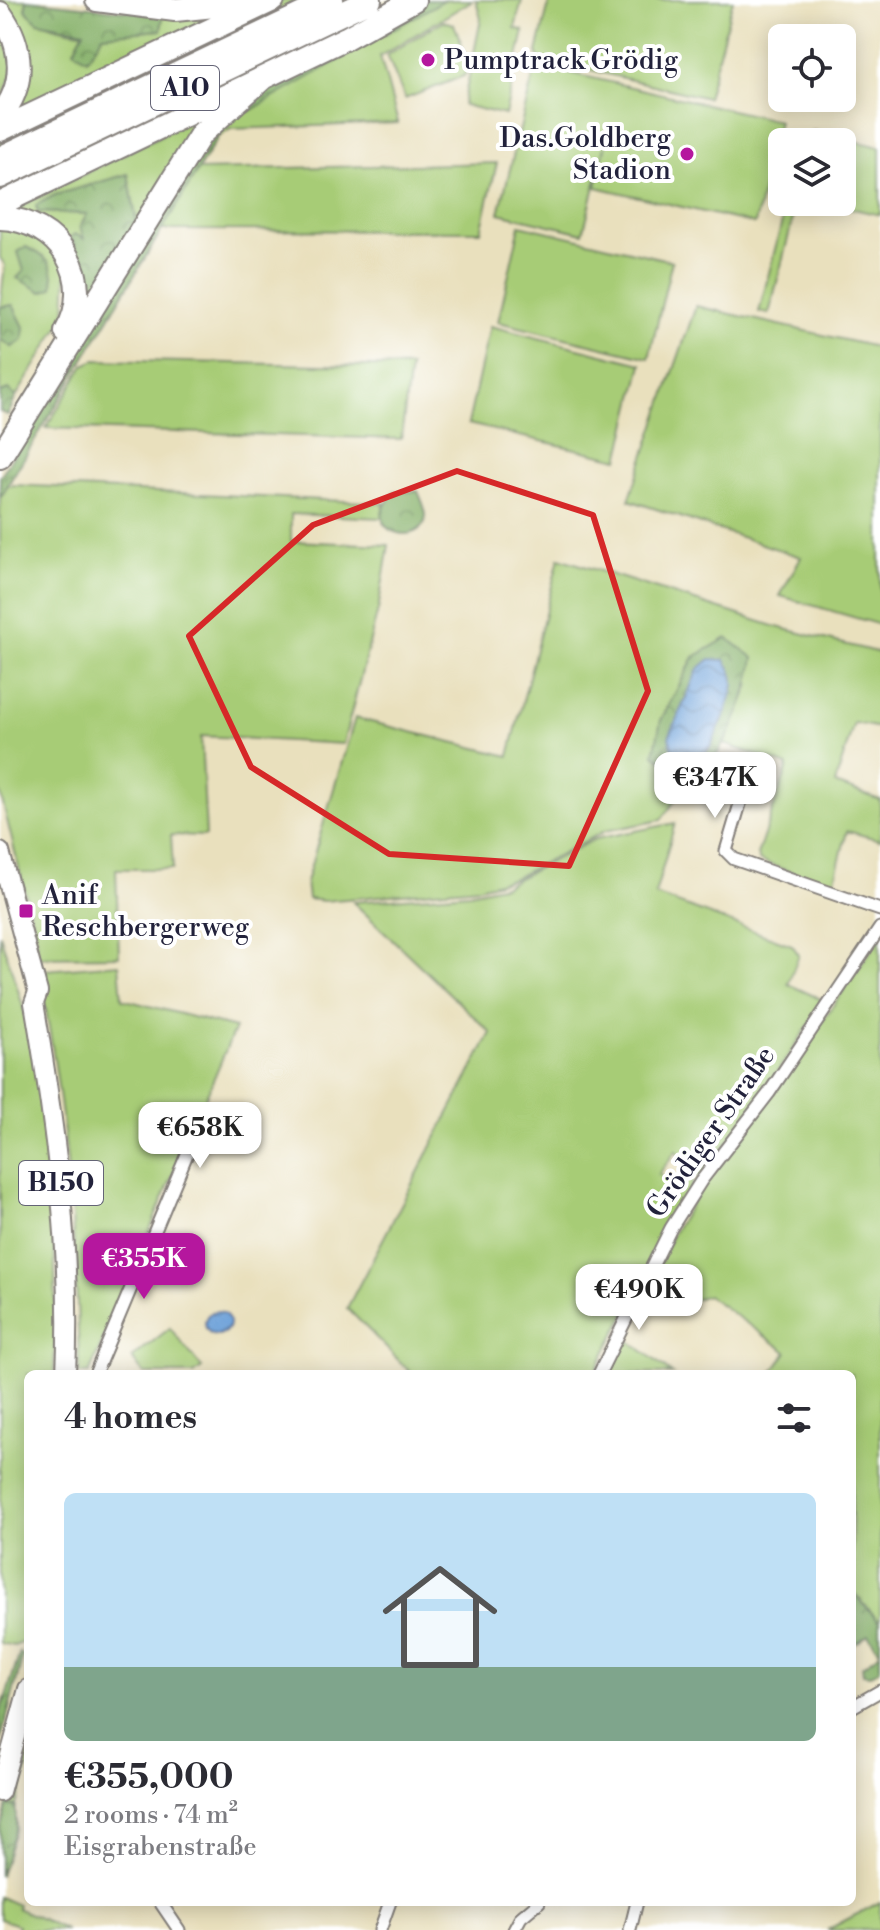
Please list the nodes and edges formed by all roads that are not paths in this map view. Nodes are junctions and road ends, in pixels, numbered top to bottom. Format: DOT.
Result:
graph roads {
  1 [pos="97,0"];
  2 [pos="263,0"];
  3 [pos="273,0"];
  4 [pos="332,0"];
  5 [pos="370,0"];
  6 [pos="414,0"];
  7 [pos="0,13"];
  8 [pos="262,79"];
  9 [pos="0,116"];
  10 [pos="0,130"];
  11 [pos="0,158"];
  12 [pos="0,177"];
  13 [pos="0,204"];
  14 [pos="0,218"];
  15 [pos="0,438"];
  16 [pos="0,457"];
  17 [pos="747,763"];
  18 [pos="0,852"];
  19 [pos="0,896"];
  20 [pos="880,910"];
  21 [pos="880,928"];
  22 [pos="34,1003"];
  23 [pos="205,1111"];
  24 [pos="66,1370"];
  25 [pos="97,1370"];
  26 [pos="601,1370"];
  27 [pos="880,1691"];
  28 [pos="24,1704"];
  29 [pos="856,1705"];
  30 [pos="0,1792"];
  31 [pos="163,1906"];
  32 [pos="389,1906"];
  33 [pos="534,1906"];
  34 [pos="636,1906"];
  35 [pos="179,1930"];
  36 [pos="380,1930"];
  37 [pos="514,1930"];
  38 [pos="630,1930"];
  1 -- 2 [label="highway"];
  3 -- 10 [label="highway"];
  4 -- 11 [label="highway, A10"];
  5 -- 12 [label="highway, A10"];
  6 -- 8 [label="highway"];
  7 -- 9 [label="highway"];
  8 -- 13 [label="highway"];
  8 -- 16 [label="highway"];
  14 -- 15 [label="highway"];
  17 -- 20 [label="street"];
  18 -- 22 [label="main road, B150"];
  19 -- 22 [label="main road, B150"];
  21 -- 26 [label="street, Grödiger Straße"];
  22 -- 24 [label="main road, B150"];
  23 -- 25 [label="street"];
  27 -- 29 [label="street"];
  28 -- 30 [label="main road"];
  31 -- 35 [label="street"];
  32 -- 36 [label="street"];
  33 -- 37 [label="street"];
  34 -- 38 [label="street"];
}
